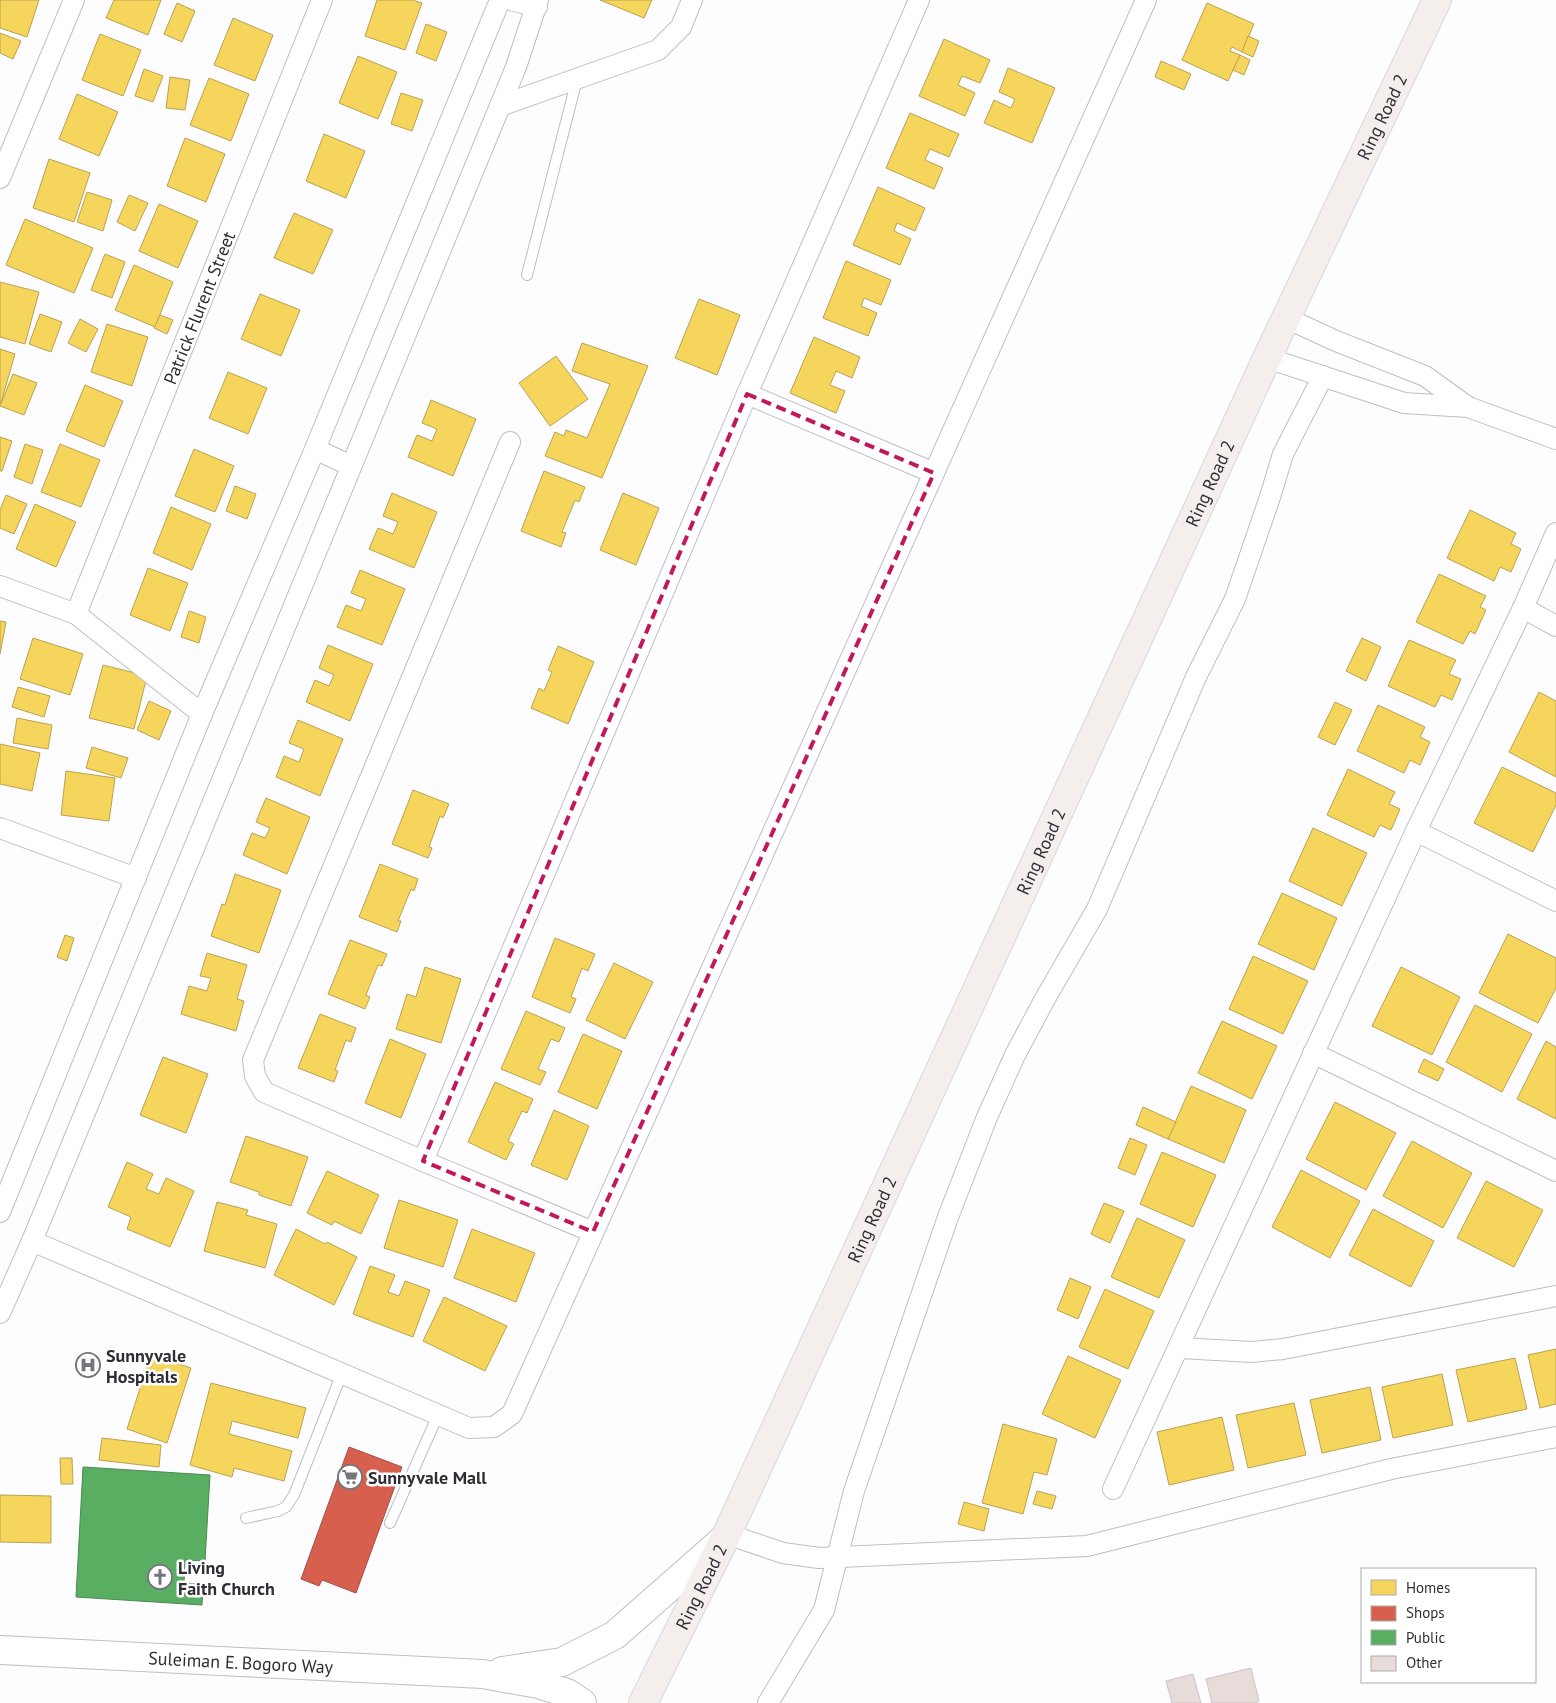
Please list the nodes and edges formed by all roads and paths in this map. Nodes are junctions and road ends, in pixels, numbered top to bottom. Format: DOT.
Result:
graph roads {
  1 [pos="74,0"];
  2 [pos="322,0"];
  3 [pos="500,0"];
  4 [pos="511,0"];
  5 [pos="692,0"];
  6 [pos="919,0"];
  7 [pos="1146,0"];
  8 [pos="1437,0"];
  9 [pos="537,4"];
  10 [pos="577,79"];
  11 [pos="500,106"];
  12 [pos="0,178"];
  13 [pos="527,275"];
  14 [pos="1286,318"];
  15 [pos="1267,358"];
  16 [pos="1323,376"];
  17 [pos="747,394"];
  18 [pos="1468,407"];
  19 [pos="1556,439"];
  20 [pos="510,442"];
  21 [pos="315,448"];
  22 [pos="351,466"];
  23 [pos="934,473"];
  24 [pos="1556,533"];
  25 [pos="0,586"];
  26 [pos="1522,608"];
  27 [pos="76,614"];
  28 [pos="1556,626"];
  29 [pos="202,714"];
  30 [pos="0,828"];
  31 [pos="1416,832"];
  32 [pos="136,878"];
  33 [pos="1556,901"];
  34 [pos="1313,1053"];
  35 [pos="423,1161"];
  36 [pos="1556,1171"];
  37 [pos="0,1212"];
  38 [pos="593,1232"];
  39 [pos="32,1241"];
  40 [pos="1556,1296"];
  41 [pos="0,1313"];
  42 [pos="1180,1348"];
  43 [pos="342,1373"];
  44 [pos="438,1415"];
  45 [pos="1556,1437"];
  46 [pos="1113,1489"];
  47 [pos="246,1518"];
  48 [pos="390,1523"];
  49 [pos="725,1537"];
  50 [pos="836,1557"];
  51 [pos="0,1650"];
  52 [pos="483,1674"];
  53 [pos="582,1703"];
  54 [pos="643,1703"];
  55 [pos="768,1703"];
  1 -- 12 [label="street"];
  2 -- 27 [label="street, Patrick Flurent Street"];
  3 -- 21 [label="street"];
  4 -- 9 [label="street"];
  5 -- 10 [label="street"];
  6 -- 17 [label="street"];
  7 -- 23 [label="street"];
  8 -- 14 [label="main road, Ring Road 2"];
  9 -- 11 [label="street"];
  10 -- 11 [label="street"];
  10 -- 13 [label="lane"];
  11 -- 22 [label="street"];
  14 -- 15 [label="main road, Ring Road 2"];
  14 -- 18 [label="street"];
  15 -- 16 [label="street"];
  15 -- 49 [label="main road, Ring Road 2"];
  16 -- 18 [label="street"];
  16 -- 50 [label="street"];
  17 -- 23 [label="street"];
  17 -- 35 [label="street"];
  18 -- 19 [label="street"];
  20 -- 35 [label="street"];
  21 -- 22 [label="street"];
  21 -- 29 [label="street"];
  22 -- 39 [label="street"];
  23 -- 38 [label="street"];
  24 -- 26 [label="street"];
  25 -- 27 [label="street"];
  26 -- 28 [label="street"];
  26 -- 31 [label="street"];
  27 -- 29 [label="street"];
  29 -- 32 [label="street"];
  30 -- 32 [label="street"];
  31 -- 33 [label="street"];
  31 -- 34 [label="street"];
  32 -- 37 [label="street"];
  34 -- 36 [label="street"];
  34 -- 42 [label="street"];
  35 -- 38 [label="street"];
  38 -- 44 [label="street"];
  39 -- 41 [label="street"];
  39 -- 43 [label="street"];
  40 -- 42 [label="street"];
  42 -- 46 [label="street"];
  43 -- 44 [label="street"];
  43 -- 47 [label="lane"];
  44 -- 48 [label="lane"];
  45 -- 50 [label="street"];
  49 -- 50 [label="street"];
  49 -- 52 [label="main road"];
  49 -- 54 [label="main road, Ring Road 2"];
  50 -- 55 [label="street"];
  51 -- 52 [label="main road, Suleiman E. Bogoro Way"];
  52 -- 53 [label="main road"];
}
